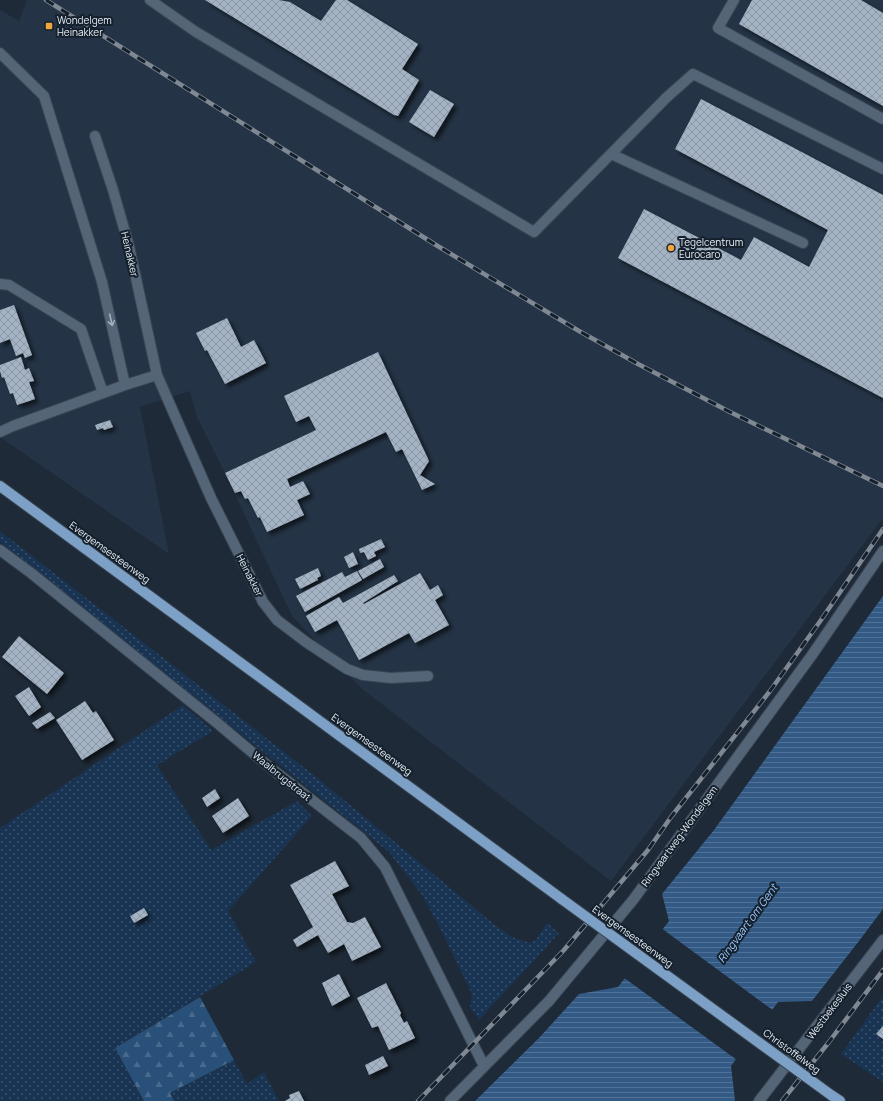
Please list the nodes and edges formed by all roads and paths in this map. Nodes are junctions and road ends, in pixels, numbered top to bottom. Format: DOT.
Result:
graph roads {
  1 [pos="150,0"];
  2 [pos="734,0"];
  3 [pos="0,53"];
  4 [pos="883,119"];
  5 [pos="95,136"];
  6 [pos="611,154"];
  7 [pos="883,169"];
  8 [pos="803,243"];
  9 [pos="0,284"];
  10 [pos="157,375"];
  11 [pos="125,385"];
  12 [pos="103,393"];
  13 [pos="0,432"];
  14 [pos="0,486"];
  15 [pos="0,550"];
  16 [pos="883,551"];
  17 [pos="428,676"];
  18 [pos="883,940"];
  19 [pos="729,1021"];
  20 [pos="484,1066"];
  21 [pos="450,1101"];
  22 [pos="759,1101"];
  23 [pos="840,1101"];
  1 -- 6 [label="street"];
  2 -- 4 [label="street"];
  3 -- 11 [label="street, one-way"];
  5 -- 10 [label="street, Heinakker"];
  6 -- 7 [label="street"];
  6 -- 8 [label="street"];
  9 -- 12 [label="street"];
  10 -- 11 [label="street"];
  10 -- 17 [label="street, Heinakker"];
  11 -- 12 [label="street"];
  12 -- 13 [label="street"];
  14 -- 19 [label="main road, Evergemsesteenweg, bridge"];
  15 -- 20 [label="street, Waalbrugstraat"];
  16 -- 20 [label="street, Ringvaartweg-Wondelgem"];
  18 -- 22 [label="street, Westbekesluis"];
  19 -- 23 [label="main road, Christoffelweg, bridge"];
  20 -- 21 [label="street, Ringvaartweg-Wondelgem"];
}
